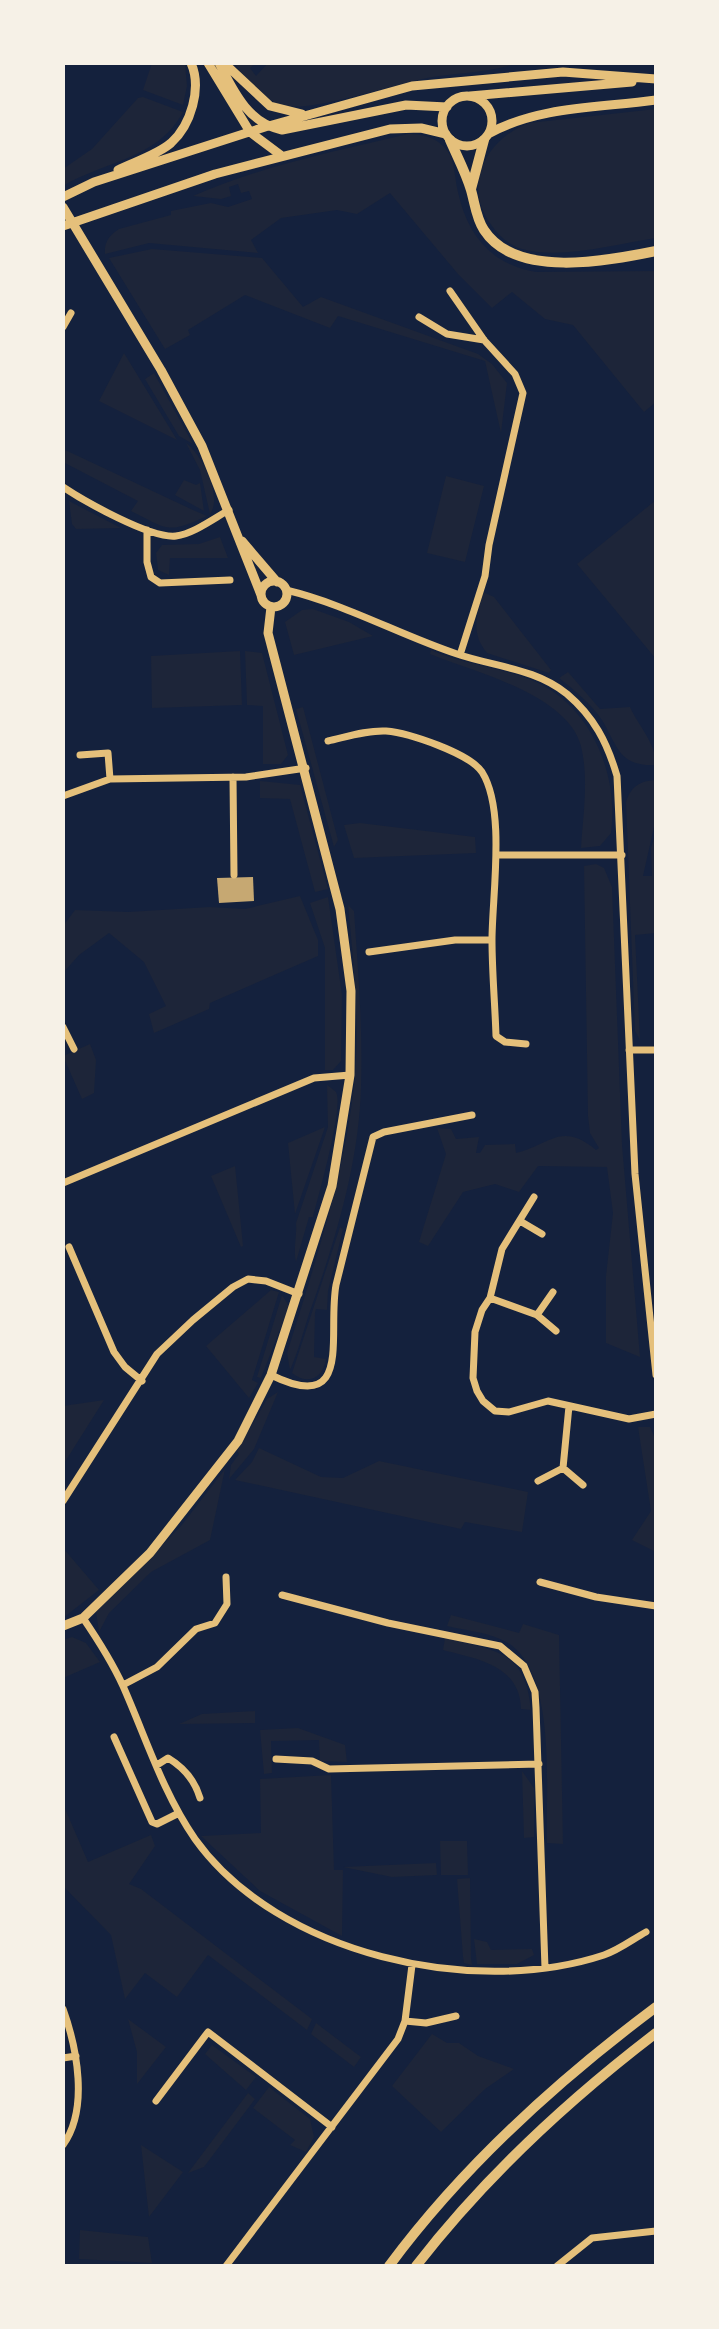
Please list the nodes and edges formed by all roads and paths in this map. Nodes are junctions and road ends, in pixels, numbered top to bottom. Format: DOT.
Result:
graph roads {
  1 [pos="191,63"];
  2 [pos="208,63"];
  3 [pos="219,63"];
  4 [pos="224,63"];
  5 [pos="656,79"];
  6 [pos="470,96"];
  7 [pos="656,100"];
  8 [pos="353,101"];
  9 [pos="447,107"];
  10 [pos="265,127"];
  11 [pos="250,132"];
  12 [pos="448,137"];
  13 [pos="487,137"];
  14 [pos="282,156"];
  15 [pos="94,182"];
  16 [pos="471,189"];
  17 [pos="63,197"];
  18 [pos="63,207"];
  19 [pos="73,222"];
  20 [pos="63,226"];
  21 [pos="656,251"];
  22 [pos="632,256"];
  23 [pos="656,257"];
  24 [pos="450,291"];
  25 [pos="71,313"];
  26 [pos="419,317"];
  27 [pos="63,327"];
  28 [pos="484,340"];
  29 [pos="63,487"];
  30 [pos="229,510"];
  31 [pos="147,530"];
  32 [pos="241,540"];
  33 [pos="230,580"];
  34 [pos="277,582"];
  35 [pos="286,590"];
  36 [pos="261,595"];
  37 [pos="271,607"];
  38 [pos="460,655"];
  39 [pos="328,741"];
  40 [pos="80,755"];
  41 [pos="306,768"];
  42 [pos="233,777"];
  43 [pos="110,779"];
  44 [pos="63,796"];
  45 [pos="496,855"];
  46 [pos="622,855"];
  47 [pos="234,875"];
  48 [pos="492,940"];
  49 [pos="369,952"];
  50 [pos="63,1027"];
  51 [pos="526,1044"];
  52 [pos="74,1049"];
  53 [pos="629,1050"];
  54 [pos="656,1050"];
  55 [pos="350,1075"];
  56 [pos="472,1115"];
  57 [pos="63,1183"];
  58 [pos="534,1197"];
  59 [pos="520,1221"];
  60 [pos="542,1234"];
  61 [pos="69,1247"];
  62 [pos="552,1292"];
  63 [pos="299,1294"];
  64 [pos="490,1298"];
  65 [pos="537,1315"];
  66 [pos="556,1331"];
  67 [pos="654,1348"];
  68 [pos="271,1375"];
  69 [pos="656,1375"];
  70 [pos="142,1381"];
  71 [pos="569,1406"];
  72 [pos="656,1413"];
  73 [pos="564,1468"];
  74 [pos="538,1481"];
  75 [pos="583,1485"];
  76 [pos="63,1501"];
  77 [pos="226,1577"];
  78 [pos="540,1582"];
  79 [pos="282,1595"];
  80 [pos="656,1606"];
  81 [pos="83,1618"];
  82 [pos="63,1626"];
  83 [pos="122,1685"];
  84 [pos="114,1737"];
  85 [pos="276,1759"];
  86 [pos="539,1764"];
  87 [pos="157,1765"];
  88 [pos="200,1798"];
  89 [pos="179,1813"];
  90 [pos="646,1932"];
  91 [pos="412,1965"];
  92 [pos="545,1968"];
  93 [pos="656,2007"];
  94 [pos="63,2009"];
  95 [pos="456,2016"];
  96 [pos="405,2021"];
  97 [pos="656,2033"];
  98 [pos="76,2056"];
  99 [pos="63,2058"];
  100 [pos="156,2101"];
  101 [pos="332,2127"];
  102 [pos="63,2145"];
  103 [pos="656,2231"];
  104 [pos="226,2266"];
  105 [pos="389,2266"];
  106 [pos="416,2266"];
  107 [pos="556,2266"];
  1 -- 15 [label="street"];
  2 -- 11 [label="street"];
  3 -- 10 [label="street"];
  4 -- 8 [label="street"];
  5 -- 6 [label="street"];
  5 -- 8 [label="street"];
  6 -- 9 [label="street"];
  6 -- 13 [label="street"];
  7 -- 13 [label="street"];
  8 -- 10 [label="street"];
  9 -- 10 [label="street"];
  9 -- 12 [label="street"];
  10 -- 11 [label="street"];
  11 -- 14 [label="street"];
  11 -- 15 [label="street"];
  12 -- 13 [label="street"];
  12 -- 14 [label="street"];
  12 -- 16 [label="main road"];
  13 -- 16 [label="main road"];
  14 -- 19 [label="street"];
  15 -- 17 [label="street"];
  16 -- 22 [label="main road"];
  18 -- 19 [label="street"];
  19 -- 20 [label="street"];
  19 -- 30 [label="street"];
  21 -- 22 [label="main road"];
  22 -- 23 [label="main road"];
  24 -- 28 [label="street"];
  25 -- 27 [label="street"];
  26 -- 28 [label="street"];
  28 -- 38 [label="street"];
  29 -- 31 [label="street"];
  30 -- 31 [label="street"];
  30 -- 32 [label="street"];
  31 -- 33 [label="street"];
  32 -- 34 [label="street"];
  32 -- 36 [label="street"];
  34 -- 35 [label="street"];
  34 -- 36 [label="street"];
  35 -- 37 [label="street"];
  35 -- 38 [label="street"];
  36 -- 37 [label="street"];
  37 -- 41 [label="street"];
  38 -- 46 [label="street"];
  39 -- 45 [label="street"];
  40 -- 43 [label="street"];
  41 -- 42 [label="street"];
  41 -- 55 [label="street"];
  42 -- 43 [label="street"];
  42 -- 47 [label="street"];
  43 -- 44 [label="street"];
  45 -- 46 [label="street"];
  45 -- 48 [label="street"];
  46 -- 53 [label="street"];
  48 -- 49 [label="street"];
  48 -- 51 [label="street"];
  50 -- 52 [label="street"];
  53 -- 54 [label="street"];
  53 -- 67 [label="street"];
  55 -- 57 [label="street"];
  55 -- 63 [label="street"];
  56 -- 68 [label="street"];
  58 -- 59 [label="street"];
  59 -- 60 [label="street"];
  59 -- 64 [label="street"];
  61 -- 70 [label="street"];
  62 -- 65 [label="street"];
  63 -- 68 [label="street"];
  63 -- 70 [label="street"];
  64 -- 65 [label="street"];
  64 -- 71 [label="street"];
  65 -- 66 [label="street"];
  67 -- 69 [label="street"];
  68 -- 81 [label="street"];
  70 -- 76 [label="street"];
  71 -- 72 [label="street"];
  71 -- 73 [label="street"];
  73 -- 74 [label="street"];
  73 -- 75 [label="street"];
  77 -- 83 [label="street"];
  78 -- 80 [label="street"];
  79 -- 86 [label="street"];
  81 -- 82 [label="street"];
  81 -- 83 [label="street"];
  83 -- 87 [label="street"];
  84 -- 89 [label="street"];
  85 -- 86 [label="street"];
  86 -- 92 [label="street"];
  87 -- 88 [label="street"];
  87 -- 89 [label="street"];
  89 -- 91 [label="street"];
  90 -- 92 [label="street"];
  91 -- 92 [label="street"];
  91 -- 96 [label="street"];
  93 -- 105 [label="main road"];
  94 -- 98 [label="street"];
  95 -- 96 [label="street"];
  96 -- 101 [label="street"];
  97 -- 106 [label="main road"];
  98 -- 99 [label="street"];
  98 -- 102 [label="street"];
  100 -- 101 [label="street"];
  101 -- 104 [label="street"];
  103 -- 107 [label="street"];
}
